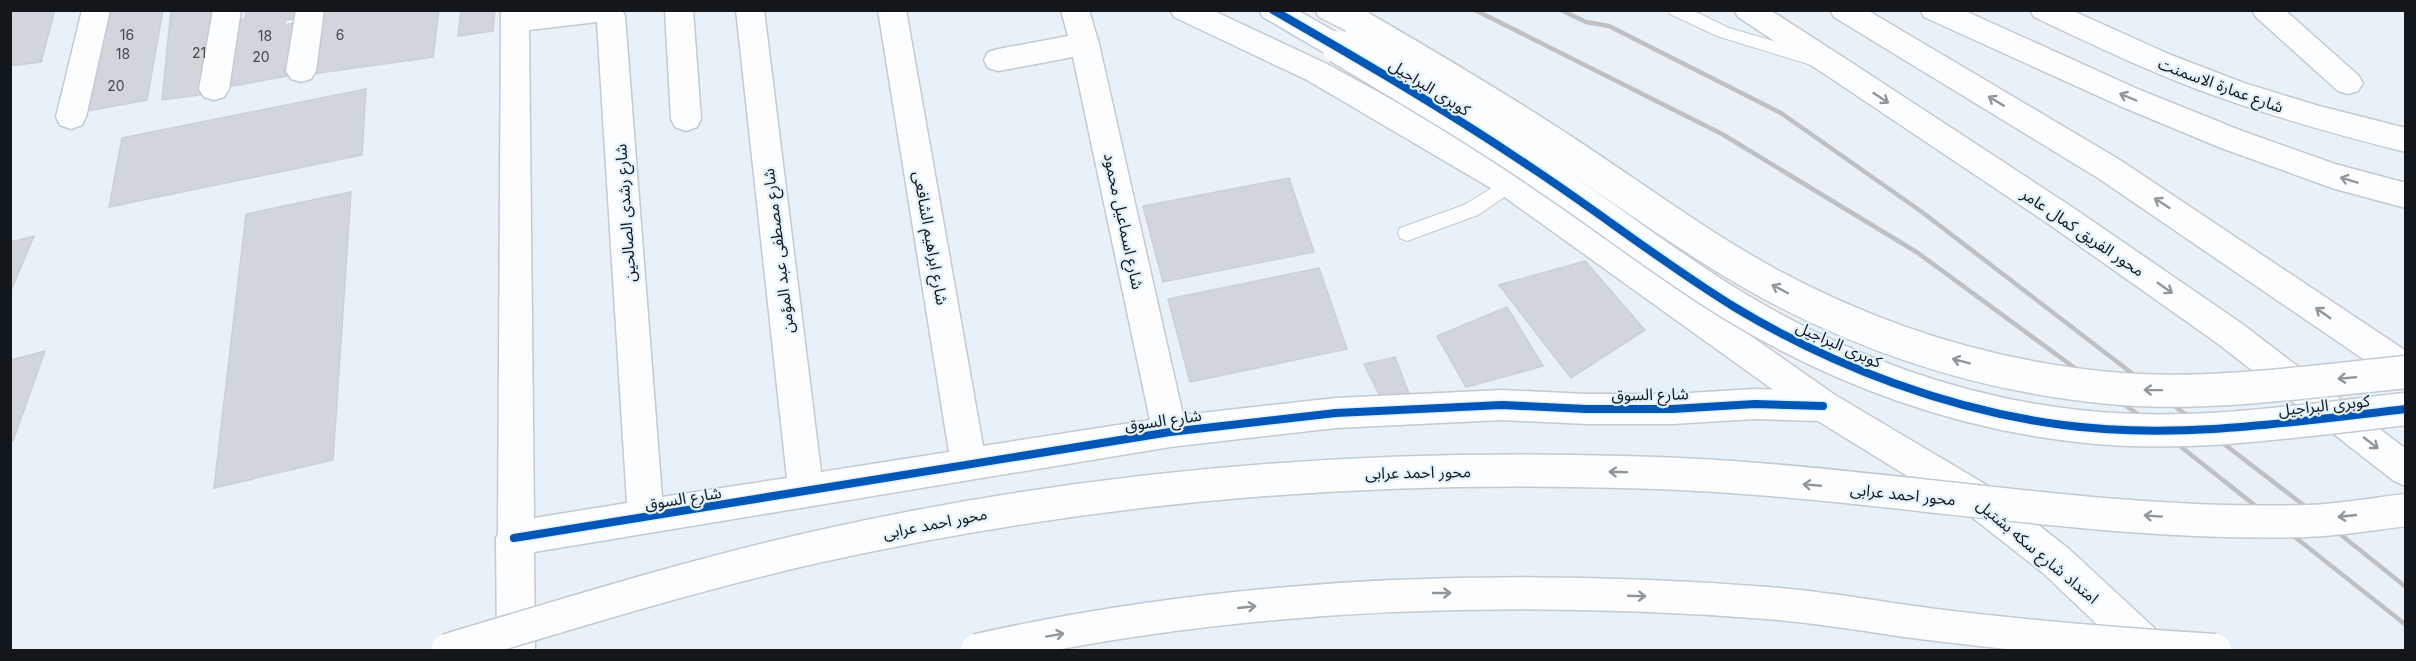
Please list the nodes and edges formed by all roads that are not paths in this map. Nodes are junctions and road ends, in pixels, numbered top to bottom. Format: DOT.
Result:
graph roads {
  1 [pos="96,10"];
  2 [pos="227,10"];
  3 [pos="310,10"];
  4 [pos="678,10"];
  5 [pos="750,10"];
  6 [pos="892,10"];
  7 [pos="1075,10"];
  8 [pos="1184,10"];
  9 [pos="1273,10"];
  10 [pos="1329,10"];
  11 [pos="1676,10"];
  12 [pos="1748,10"];
  13 [pos="1844,10"];
  14 [pos="1934,10"];
  15 [pos="2044,10"];
  16 [pos="2266,10"];
  17 [pos="515,16"];
  18 [pos="1350,37"];
  19 [pos="1085,44"];
  20 [pos="998,60"];
  21 [pos="1833,65"];
  22 [pos="301,71"];
  23 [pos="2348,83"];
  24 [pos="214,89"];
  25 [pos="71,117"];
  26 [pos="686,119"];
  27 [pos="2406,140"];
  28 [pos="1510,184"];
  29 [pos="2406,196"];
  30 [pos="1407,233"];
  31 [pos="2406,371"];
  32 [pos="1823,406"];
  33 [pos="2406,409"];
  34 [pos="1170,432"];
  35 [pos="969,465"];
  36 [pos="2406,470"];
  37 [pos="806,491"];
  38 [pos="2406,510"];
  39 [pos="646,518"];
  40 [pos="514,538"];
  41 [pos="447,651"];
  42 [pos="516,651"];
  43 [pos="977,651"];
  44 [pos="2151,651"];
  45 [pos="2214,651"];
  1 -- 25 [label="main road"];
  2 -- 24 [label="main road"];
  3 -- 22 [label="main road"];
  4 -- 26 [label="main road"];
  5 -- 37 [label="main road, شارع مصطفى عبد المؤمن"];
  6 -- 35 [label="main road, شارع ابراهيم الشافعى"];
  7 -- 19 [label="main road, شارع اسماعيل محمود"];
  8 -- 28 [label="main road, امتداد شارع سكه بشتيل"];
  9 -- 18 [label="main road"];
  10 -- 18 [label="main road"];
  11 -- 21 [label="lane"];
  12 -- 21 [label="main road, محور الفريق كمال عامر"];
  31 -- 13 [label="main road, one-way"];
  29 -- 14 [label="main road, one-way"];
  15 -- 27 [label="main road, شارع عمارة الاسمنت"];
  16 -- 23 [label="main road"];
  17 -- 39 [label="main road, شارع رشدى الصالحين"];
  17 -- 40 [label="main road"];
  31 -- 18 [label="main road, كوبرى البراجيل, one-way, bridge"];
  18 -- 33 [label="main road, كوبرى البراجيل, bridge"];
  19 -- 20 [label="main road"];
  19 -- 34 [label="main road, شارع اسماعيل محمود"];
  21 -- 36 [label="main road, محور الفريق كمال عامر, one-way"];
  28 -- 30 [label="lane"];
  28 -- 32 [label="main road, امتداد شارع سكه بشتيل"];
  32 -- 34 [label="main road, شارع السوق"];
  32 -- 44 [label="main road, امتداد شارع سكه بشتيل"];
  34 -- 35 [label="main road, شارع السوق"];
  35 -- 37 [label="main road, شارع السوق"];
  37 -- 39 [label="main road, شارع السوق"];
  38 -- 41 [label="main road, محور احمد عرابى, one-way, bridge"];
  39 -- 40 [label="main road, شارع السوق"];
  40 -- 42 [label="main road"];
  43 -- 45 [label="main road, one-way, bridge"];
}
